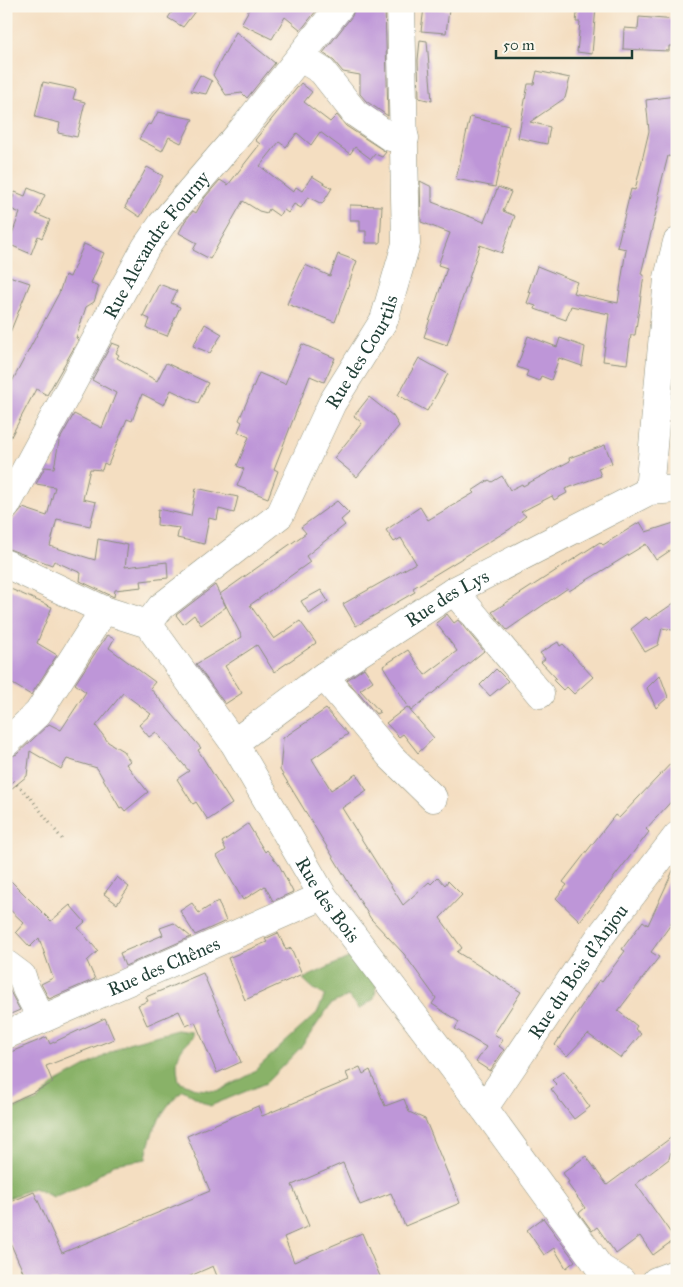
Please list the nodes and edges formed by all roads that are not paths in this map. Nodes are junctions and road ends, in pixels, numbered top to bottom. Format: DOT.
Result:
graph roads {
  1 [pos="401,6"];
  2 [pos="336,7"];
  3 [pos="301,58"];
  4 [pos="405,138"];
  5 [pos="677,242"];
  6 [pos="677,489"];
  7 [pos="649,490"];
  8 [pos="9,493"];
  9 [pos="6,564"];
  10 [pos="454,591"];
  11 [pos="104,610"];
  12 [pos="148,624"];
  13 [pos="324,676"];
  14 [pos="540,694"];
  15 [pos="234,743"];
  16 [pos="6,744"];
  17 [pos="433,798"];
  18 [pos="677,836"];
  19 [pos="323,896"];
  20 [pos="6,964"];
  21 [pos="42,1019"];
  22 [pos="6,1035"];
  23 [pos="484,1108"];
  24 [pos="677,1273"];
  25 [pos="621,1281"];
  26 [pos="656,1281"];
  1 -- 4 [label="street, Rue des Courtils"];
  2 -- 3 [label="street, Rue Alexandre Fourny"];
  3 -- 4 [label="street"];
  3 -- 8 [label="street, Rue Alexandre Fourny"];
  4 -- 12 [label="street, Rue des Courtils"];
  5 -- 7 [label="street"];
  6 -- 7 [label="street, Rue des Lys"];
  7 -- 10 [label="street, Rue des Lys"];
  9 -- 11 [label="street"];
  10 -- 13 [label="street, Rue des Lys"];
  10 -- 14 [label="street"];
  11 -- 12 [label="street"];
  11 -- 16 [label="street"];
  12 -- 15 [label="street, Rue des Bois"];
  13 -- 15 [label="street, Rue des Lys"];
  13 -- 17 [label="street"];
  15 -- 19 [label="street, Rue des Bois"];
  18 -- 23 [label="street, Rue du Bois d'Anjou"];
  19 -- 21 [label="street, Rue des Chênes"];
  19 -- 23 [label="street, Rue des Bois"];
  20 -- 21 [label="street"];
  21 -- 22 [label="street, Rue des Chênes"];
  23 -- 25 [label="street, Rue des Bois"];
  24 -- 26 [label="street"];
}
